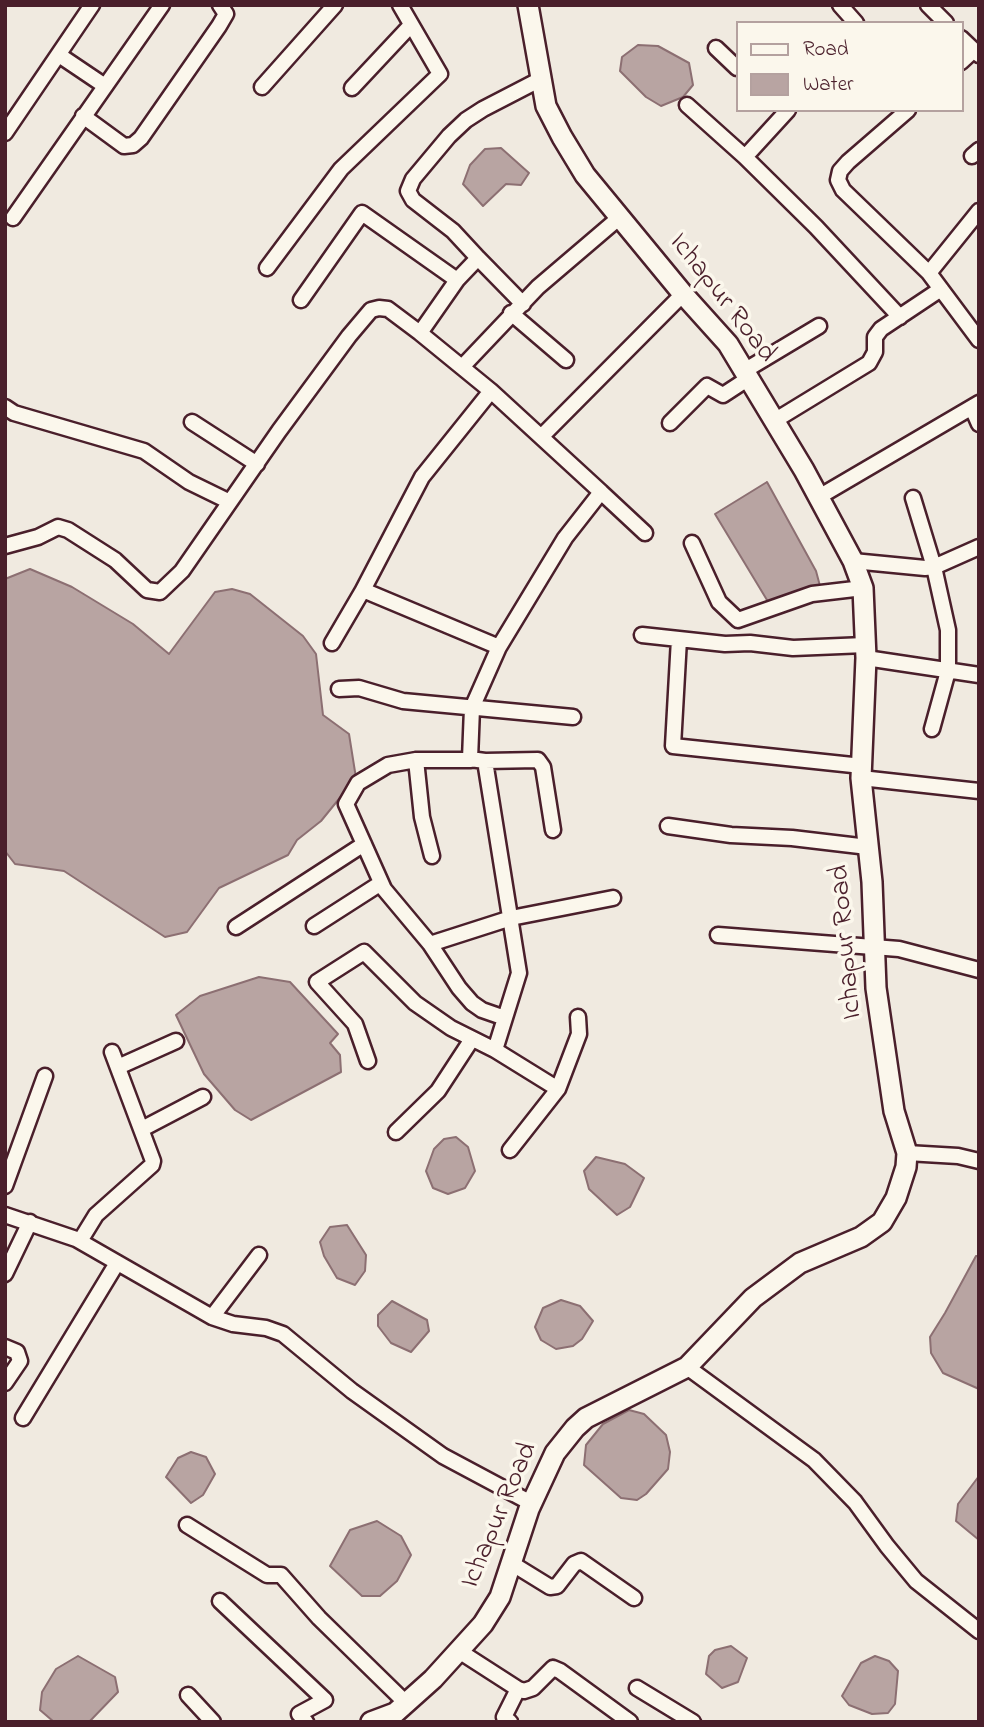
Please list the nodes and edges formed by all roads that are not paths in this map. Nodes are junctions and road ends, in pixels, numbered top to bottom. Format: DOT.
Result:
graph roads {
  1 [pos="92,5"];
  2 [pos="162,5"];
  3 [pos="220,5"];
  4 [pos="335,5"];
  5 [pos="400,5"];
  6 [pos="528,5"];
  7 [pos="840,5"];
  8 [pos="928,5"];
  9 [pos="854,21"];
  10 [pos="944,21"];
  11 [pos="411,25"];
  12 [pos="963,40"];
  13 [pos="716,48"];
  14 [pos="976,52"];
  15 [pos="59,55"];
  16 [pos="736,67"];
  17 [pos="541,79"];
  18 [pos="105,86"];
  19 [pos="262,87"];
  20 [pos="352,88"];
  21 [pos="687,105"];
  22 [pos="785,112"];
  23 [pos="906,112"];
  24 [pos="83,116"];
  25 [pos="5,133"];
  26 [pos="745,157"];
  27 [pos="979,211"];
  28 [pos="620,217"];
  29 [pos="8,220"];
  30 [pos="478,258"];
  31 [pos="267,268"];
  32 [pos="929,273"];
  33 [pos="457,280"];
  34 [pos="941,289"];
  35 [pos="682,294"];
  36 [pos="301,300"];
  37 [pos="517,309"];
  38 [pos="900,317"];
  39 [pos="818,326"];
  40 [pos="420,333"];
  41 [pos="979,340"];
  42 [pos="566,360"];
  43 [pos="462,367"];
  44 [pos="746,374"];
  45 [pos="491,391"];
  46 [pos="975,406"];
  47 [pos="5,407"];
  48 [pos="774,421"];
  49 [pos="192,422"];
  50 [pos="670,423"];
  51 [pos="979,424"];
  52 [pos="541,437"];
  53 [pos="257,464"];
  54 [pos="601,492"];
  55 [pos="817,498"];
  56 [pos="913,498"];
  57 [pos="230,502"];
  58 [pos="645,533"];
  59 [pos="692,543"];
  60 [pos="5,546"];
  61 [pos="979,547"];
  62 [pos="853,561"];
  63 [pos="934,567"];
  64 [pos="863,588"];
  65 [pos="363,590"];
  66 [pos="642,635"];
  67 [pos="679,639"];
  68 [pos="332,643"];
  69 [pos="499,647"];
  70 [pos="866,652"];
  71 [pos="948,671"];
  72 [pos="979,675"];
  73 [pos="339,689"];
  74 [pos="472,708"];
  75 [pos="573,717"];
  76 [pos="932,729"];
  77 [pos="416,760"];
  78 [pos="478,760"];
  79 [pos="862,772"];
  80 [pos="979,791"];
  81 [pos="668,827"];
  82 [pos="553,830"];
  83 [pos="364,844"];
  84 [pos="868,847"];
  85 [pos="432,856"];
  86 [pos="381,883"];
  87 [pos="613,898"];
  88 [pos="511,918"];
  89 [pos="236,926"];
  90 [pos="313,926"];
  91 [pos="718,935"];
  92 [pos="430,944"];
  93 [pos="875,948"];
  94 [pos="979,970"];
  95 [pos="578,1017"];
  96 [pos="505,1018"];
  97 [pos="472,1038"];
  98 [pos="176,1041"];
  99 [pos="495,1050"];
  100 [pos="112,1052"];
  101 [pos="368,1061"];
  102 [pos="118,1067"];
  103 [pos="45,1076"];
  104 [pos="558,1089"];
  105 [pos="203,1097"];
  106 [pos="142,1129"];
  107 [pos="396,1132"];
  108 [pos="510,1150"];
  109 [pos="907,1153"];
  110 [pos="979,1161"];
  111 [pos="5,1186"];
  112 [pos="5,1214"];
  113 [pos="30,1222"];
  114 [pos="80,1241"];
  115 [pos="259,1255"];
  116 [pos="117,1263"];
  117 [pos="5,1274"];
  118 [pos="212,1317"];
  119 [pos="5,1346"];
  120 [pos="687,1367"];
  121 [pos="5,1383"];
  122 [pos="23,1418"];
  123 [pos="531,1503"];
  124 [pos="187,1525"];
  125 [pos="511,1563"];
  126 [pos="634,1598"];
  127 [pos="220,1601"];
  128 [pos="979,1631"];
  129 [pos="459,1651"];
  130 [pos="638,1688"];
  131 [pos="517,1689"];
  132 [pos="188,1695"];
  133 [pos="401,1713"];
  134 [pos="213,1722"];
  135 [pos="306,1722"];
  136 [pos="371,1722"];
  137 [pos="510,1722"];
  138 [pos="630,1722"];
  139 [pos="692,1722"];
  1 -- 15 [label="street"];
  2 -- 18 [label="street"];
  3 -- 24 [label="street"];
  4 -- 19 [label="street"];
  5 -- 11 [label="street"];
  6 -- 17 [label="street, Ichapur Road"];
  7 -- 9 [label="street"];
  8 -- 10 [label="street"];
  11 -- 20 [label="street"];
  11 -- 31 [label="street"];
  12 -- 14 [label="street"];
  13 -- 16 [label="street"];
  15 -- 18 [label="street"];
  15 -- 25 [label="street"];
  17 -- 28 [label="street, Ichapur Road"];
  17 -- 30 [label="street"];
  18 -- 24 [label="street"];
  21 -- 26 [label="street"];
  22 -- 26 [label="street"];
  23 -- 32 [label="street"];
  24 -- 29 [label="street"];
  26 -- 38 [label="street"];
  27 -- 32 [label="street"];
  28 -- 35 [label="street, Ichapur Road"];
  28 -- 37 [label="street"];
  30 -- 33 [label="street"];
  30 -- 37 [label="street"];
  32 -- 34 [label="street"];
  33 -- 36 [label="street"];
  33 -- 40 [label="street"];
  34 -- 38 [label="street"];
  34 -- 41 [label="street"];
  35 -- 44 [label="street, Ichapur Road"];
  35 -- 52 [label="street"];
  37 -- 42 [label="street"];
  37 -- 43 [label="street"];
  38 -- 48 [label="street"];
  39 -- 44 [label="street"];
  40 -- 43 [label="street"];
  40 -- 53 [label="street"];
  43 -- 45 [label="street"];
  44 -- 48 [label="street, Ichapur Road"];
  44 -- 50 [label="street"];
  45 -- 52 [label="street"];
  45 -- 65 [label="street"];
  46 -- 51 [label="street"];
  46 -- 55 [label="street"];
  47 -- 57 [label="street"];
  48 -- 55 [label="street, Ichapur Road"];
  49 -- 53 [label="street"];
  52 -- 54 [label="street"];
  53 -- 57 [label="street"];
  54 -- 58 [label="street"];
  54 -- 69 [label="street"];
  55 -- 62 [label="street, Ichapur Road"];
  56 -- 63 [label="street"];
  57 -- 60 [label="street"];
  59 -- 64 [label="street"];
  61 -- 63 [label="street"];
  62 -- 63 [label="street"];
  62 -- 64 [label="street, Ichapur Road"];
  63 -- 71 [label="street"];
  64 -- 70 [label="street, Ichapur Road"];
  65 -- 68 [label="street"];
  65 -- 69 [label="street"];
  66 -- 67 [label="street"];
  67 -- 70 [label="street"];
  67 -- 79 [label="street"];
  69 -- 74 [label="street"];
  70 -- 71 [label="street"];
  70 -- 79 [label="street, Ichapur Road"];
  71 -- 72 [label="street"];
  71 -- 76 [label="street"];
  73 -- 74 [label="street"];
  74 -- 75 [label="street"];
  74 -- 78 [label="street"];
  77 -- 78 [label="street"];
  77 -- 83 [label="street"];
  77 -- 85 [label="street"];
  78 -- 82 [label="street"];
  78 -- 88 [label="street"];
  79 -- 80 [label="street"];
  79 -- 84 [label="street, Ichapur Road"];
  81 -- 84 [label="street"];
  83 -- 86 [label="street"];
  83 -- 89 [label="street"];
  84 -- 93 [label="street, Ichapur Road"];
  86 -- 90 [label="street"];
  86 -- 92 [label="street"];
  87 -- 88 [label="street"];
  88 -- 92 [label="street"];
  88 -- 96 [label="street"];
  91 -- 93 [label="street"];
  92 -- 96 [label="street"];
  93 -- 94 [label="street"];
  93 -- 109 [label="street, Ichapur Road"];
  95 -- 104 [label="street"];
  96 -- 99 [label="street"];
  97 -- 99 [label="street"];
  97 -- 101 [label="street"];
  97 -- 107 [label="street"];
  98 -- 102 [label="street"];
  99 -- 104 [label="street"];
  100 -- 102 [label="street"];
  102 -- 106 [label="street"];
  103 -- 111 [label="street"];
  104 -- 108 [label="street"];
  105 -- 106 [label="street"];
  106 -- 114 [label="street"];
  109 -- 110 [label="street"];
  109 -- 120 [label="street, Ichapur Road"];
  112 -- 113 [label="street"];
  113 -- 114 [label="street"];
  113 -- 117 [label="street"];
  114 -- 116 [label="street"];
  115 -- 118 [label="street"];
  116 -- 118 [label="street"];
  116 -- 122 [label="street"];
  118 -- 123 [label="street"];
  119 -- 121 [label="street"];
  120 -- 123 [label="street, Ichapur Road"];
  120 -- 128 [label="street"];
  123 -- 125 [label="street, Ichapur Road"];
  124 -- 133 [label="street"];
  125 -- 126 [label="street"];
  125 -- 129 [label="street, Ichapur Road"];
  127 -- 135 [label="street"];
  129 -- 131 [label="street"];
  129 -- 133 [label="street, Ichapur Road"];
  130 -- 139 [label="street"];
  131 -- 137 [label="street"];
  131 -- 138 [label="street"];
  132 -- 134 [label="street"];
  133 -- 136 [label="street, Ichapur Road"];
}
